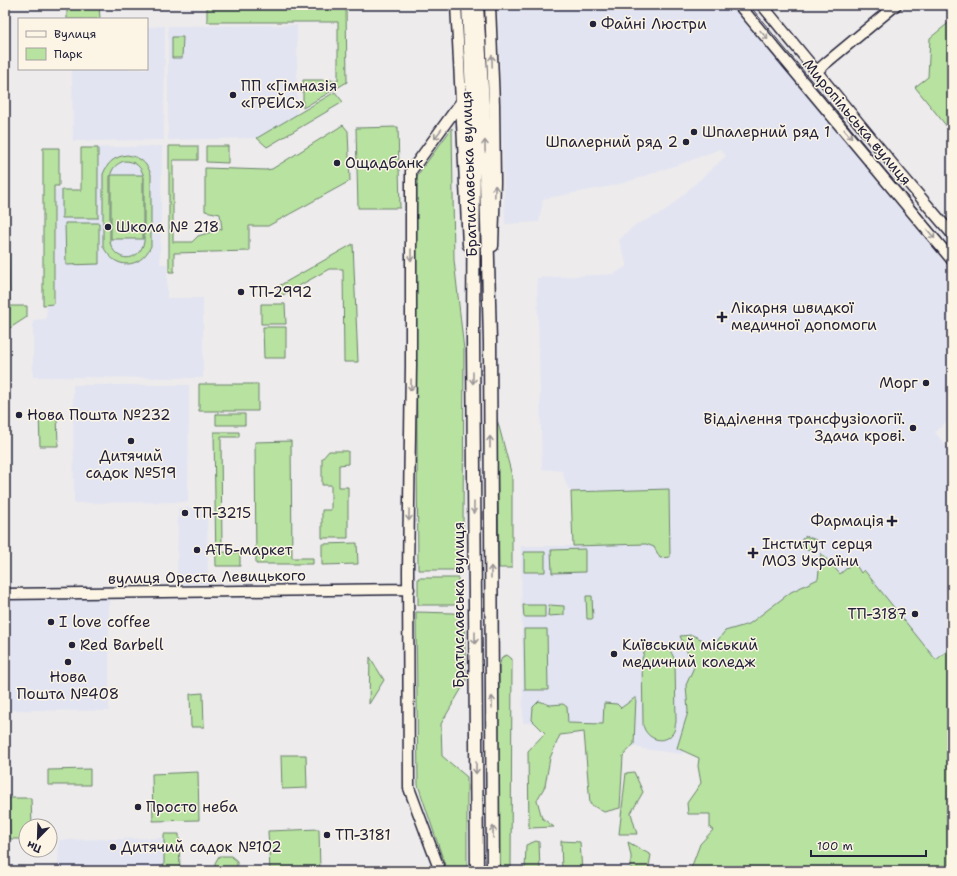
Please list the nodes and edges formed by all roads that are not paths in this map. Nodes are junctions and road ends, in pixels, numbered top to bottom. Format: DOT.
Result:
graph roads {
  1 [pos="456,5"];
  2 [pos="468,5"];
  3 [pos="477,5"];
  4 [pos="490,5"];
  5 [pos="739,5"];
  6 [pos="762,5"];
  7 [pos="896,5"];
  8 [pos="817,71"];
  9 [pos="477,77"];
  10 [pos="461,102"];
  11 [pos="952,234"];
  12 [pos="952,260"];
  13 [pos="473,339"];
  14 [pos="490,342"];
  15 [pos="409,589"];
  16 [pos="5,594"];
  17 [pos="440,871"];
  18 [pos="477,871"];
  19 [pos="493,871"];
  1 -- 10 [label="street, Братиславська вулиця"];
  2 -- 9 [label="main road, Братиславська вулиця"];
  3 -- 9 [label="main road, Братиславська вулиця"];
  14 -- 4 [label="street, Братиславська вулиця, one-way"];
  5 -- 12 [label="street, Миропільська вулиця, one-way"];
  6 -- 8 [label="street, Миропільська вулиця"];
  7 -- 8 [label="street"];
  8 -- 11 [label="street, Миропільська вулиця"];
  9 -- 13 [label="main road, Братиславська вулиця"];
  14 -- 9 [label="main road, Братиславська вулиця, one-way"];
  10 -- 13 [label="street, Братиславська вулиця"];
  10 -- 15 [label="street, one-way"];
  13 -- 18 [label="main road, Братиславська вулиця, one-way"];
  19 -- 14 [label="main road, Братиславська вулиця, one-way"];
  15 -- 16 [label="street, вулиця Ореста Левицького"];
  15 -- 17 [label="street"];
}
